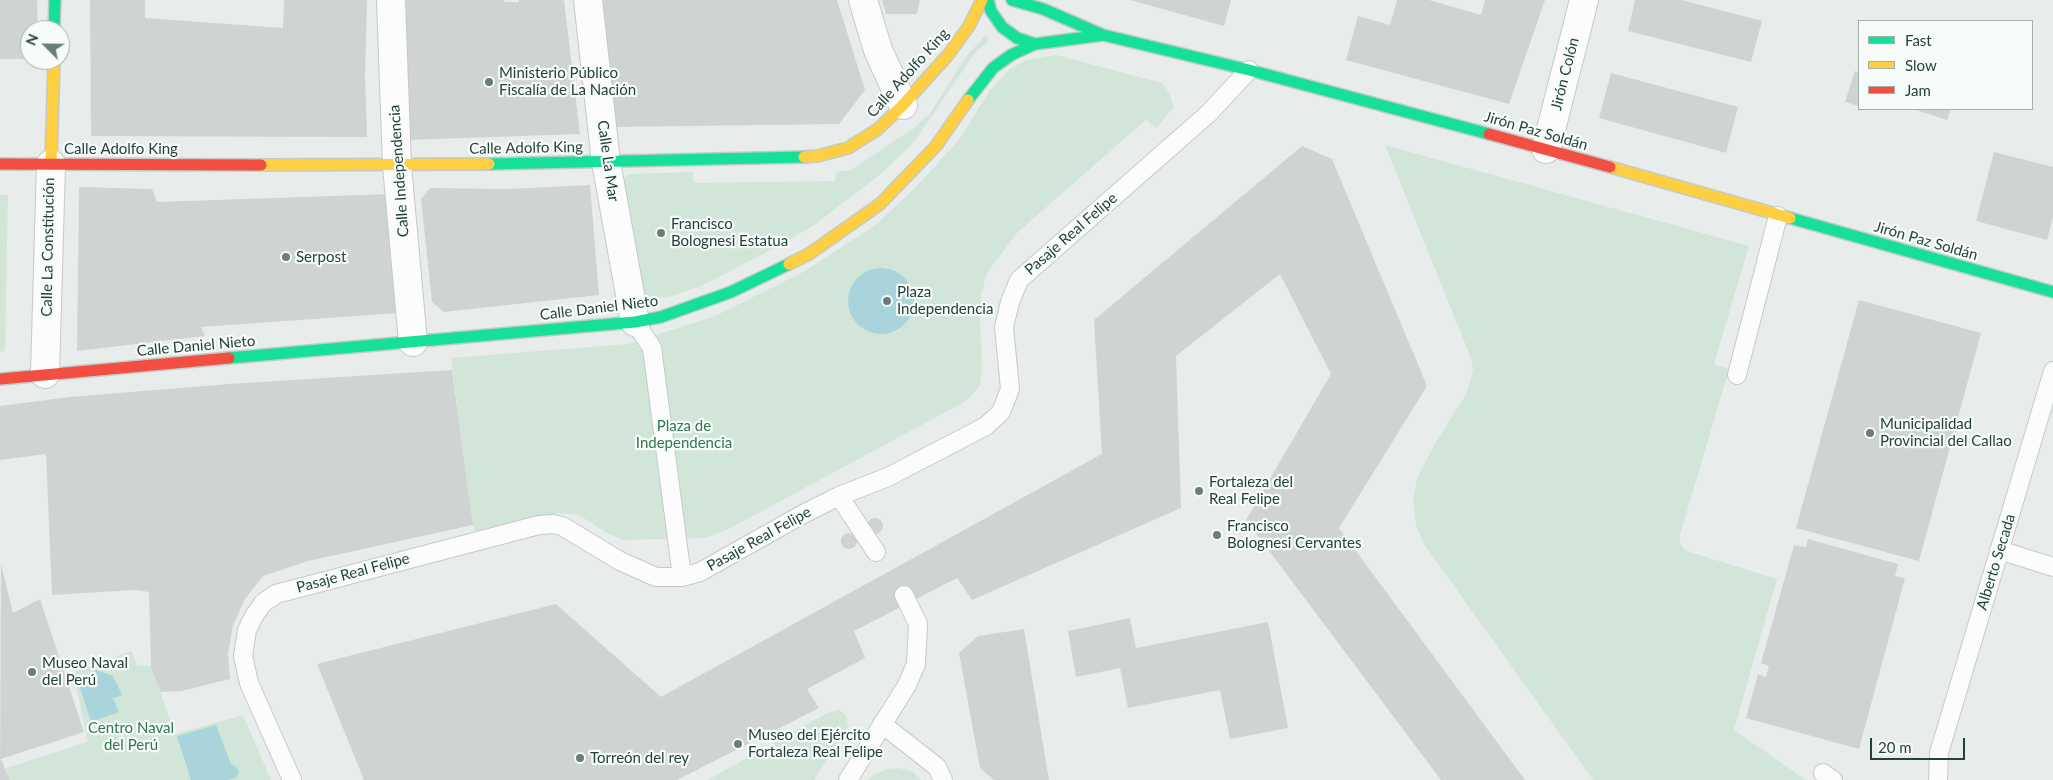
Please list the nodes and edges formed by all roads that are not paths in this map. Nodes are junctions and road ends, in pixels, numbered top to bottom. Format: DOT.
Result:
graph roads {
  1 [pos="55,0"];
  2 [pos="391,0"];
  3 [pos="588,0"];
  4 [pos="863,0"];
  5 [pos="982,0"];
  6 [pos="988,0"];
  7 [pos="1012,0"];
  8 [pos="1584,0"];
  9 [pos="54,20"];
  10 [pos="1103,35"];
  11 [pos="1035,44"];
  12 [pos="54,70"];
  13 [pos="1249,70"];
  14 [pos="903,105"];
  15 [pos="1546,149"];
  16 [pos="606,162"];
  17 [pos="0,164"];
  18 [pos="50,164"];
  19 [pos="397,166"];
  20 [pos="1778,216"];
  21 [pos="2053,292"];
  22 [pos="635,322"];
  23 [pos="413,342"];
  24 [pos="2053,371"];
  25 [pos="45,374"];
  26 [pos="1737,375"];
  27 [pos="0,379"];
  28 [pos="839,496"];
  29 [pos="1999,550"];
  30 [pos="876,552"];
  31 [pos="2053,567"];
  32 [pos="682,577"];
  33 [pos="904,595"];
  34 [pos="882,724"];
  35 [pos="292,780"];
  36 [pos="848,780"];
  37 [pos="943,780"];
  38 [pos="1938,780"];
  1 -- 9 [label="street"];
  2 -- 19 [label="street, Calle Independencia"];
  3 -- 16 [label="street, Calle La Mar"];
  4 -- 14 [label="street"];
  5 -- 14 [label="street, Calle Adolfo King"];
  6 -- 11 [label="street"];
  7 -- 10 [label="street, Jirón Paz Soldán"];
  8 -- 15 [label="street, Jirón Colón"];
  10 -- 11 [label="street, Calle Daniel Nieto"];
  10 -- 13 [label="street, Jirón Paz Soldán"];
  11 -- 22 [label="street, Calle Daniel Nieto"];
  12 -- 18 [label="street, Calle La Constitución"];
  13 -- 15 [label="street, Jirón Paz Soldán"];
  13 -- 28 [label="lane, Pasaje Real Felipe"];
  14 -- 16 [label="street, Calle Adolfo King"];
  15 -- 20 [label="street, Jirón Paz Soldán"];
  16 -- 19 [label="street, Calle Adolfo King"];
  16 -- 22 [label="street, Calle La Mar"];
  17 -- 18 [label="street, Calle Adolfo King"];
  18 -- 19 [label="street, Calle Adolfo King"];
  18 -- 25 [label="street, Calle La Constitución"];
  19 -- 23 [label="street, Calle Independencia"];
  20 -- 21 [label="street, Jirón Paz Soldán"];
  20 -- 26 [label="lane"];
  22 -- 23 [label="street, Calle Daniel Nieto"];
  22 -- 32 [label="lane"];
  23 -- 25 [label="street, Calle Daniel Nieto"];
  24 -- 29 [label="lane, Alberto Secada"];
  25 -- 27 [label="street, Calle Daniel Nieto"];
  28 -- 30 [label="lane"];
  28 -- 32 [label="lane, Pasaje Real Felipe"];
  29 -- 31 [label="lane"];
  29 -- 38 [label="lane, Alberto Secada"];
  32 -- 35 [label="lane, Pasaje Real Felipe"];
  33 -- 34 [label="lane"];
  34 -- 36 [label="lane"];
  34 -- 37 [label="lane"];
}
